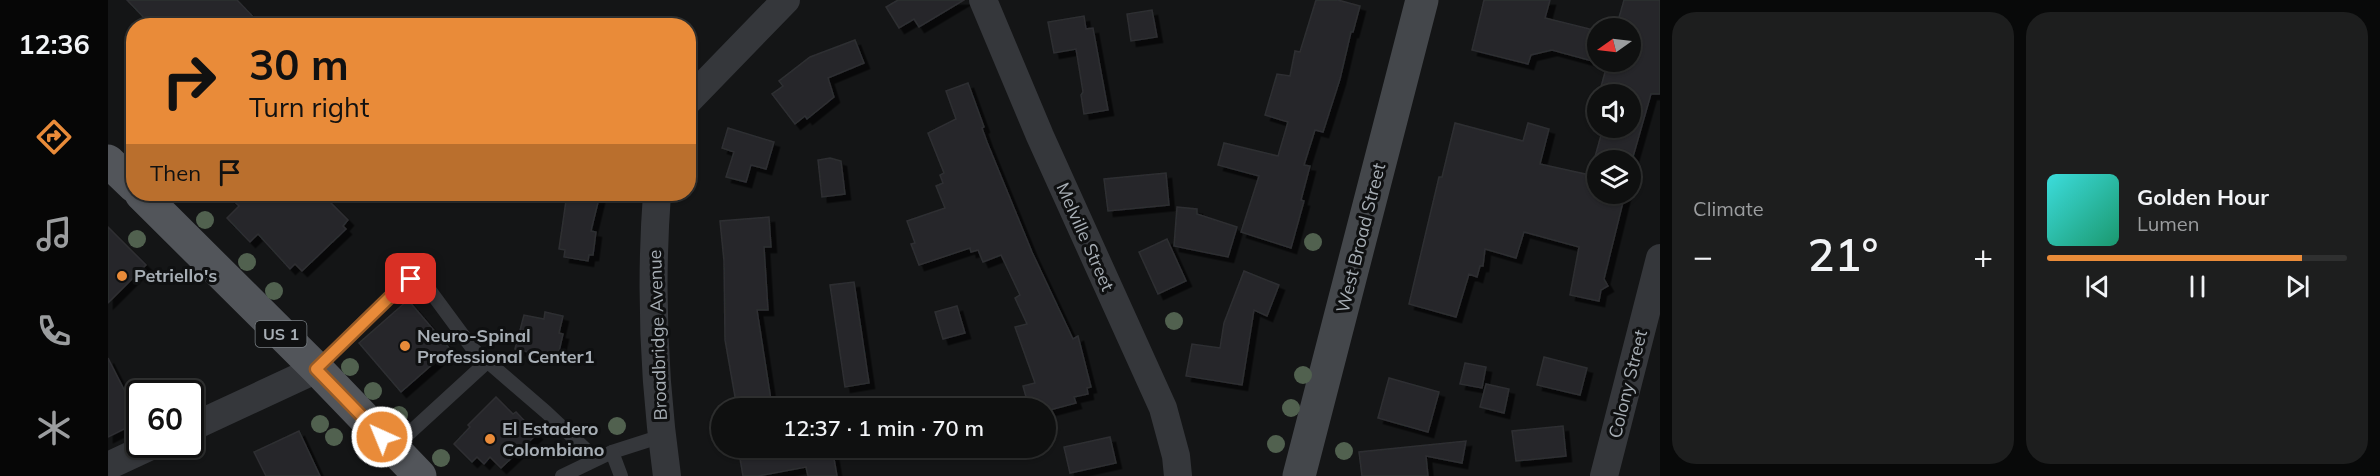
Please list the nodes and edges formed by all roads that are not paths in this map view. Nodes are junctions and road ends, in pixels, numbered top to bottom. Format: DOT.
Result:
graph roads {
  1 [pos="786,0"];
  2 [pos="984,0"];
  3 [pos="1422,0"];
  4 [pos="696,93"];
  5 [pos="108,161"];
  6 [pos="126,178"];
  7 [pos="148,201"];
  8 [pos="656,201"];
  9 [pos="1660,258"];
  10 [pos="488,361"];
  11 [pos="316,369"];
  12 [pos="204,421"];
  13 [pos="662,436"];
  14 [pos="393,448"];
  15 [pos="612,452"];
  16 [pos="126,458"];
  17 [pos="596,459"];
  18 [pos="108,466"];
  19 [pos="420,476"];
  20 [pos="562,476"];
  21 [pos="621,476"];
  22 [pos="666,476"];
  23 [pos="1178,476"];
  24 [pos="1299,476"];
  25 [pos="1604,476"];
  1 -- 4 [label="street"];
  2 -- 23 [label="street, Melville Street"];
  3 -- 24 [label="main road, West Broad Street"];
  5 -- 6 [label="main road"];
  7 -- 11 [label="main road, US 1"];
  8 -- 13 [label="street, Broadbridge Avenue"];
  9 -- 25 [label="street, Colony Street"];
  10 -- 11 [label="lane"];
  10 -- 14 [label="lane"];
  10 -- 17 [label="lane"];
  11 -- 12 [label="street"];
  11 -- 14 [label="main road, US 1"];
  13 -- 15 [label="lane"];
  13 -- 22 [label="street, Broadbridge Avenue"];
  14 -- 19 [label="main road, US 1"];
  15 -- 17 [label="lane"];
  15 -- 21 [label="lane"];
  16 -- 18 [label="street"];
  17 -- 20 [label="lane"];
}
